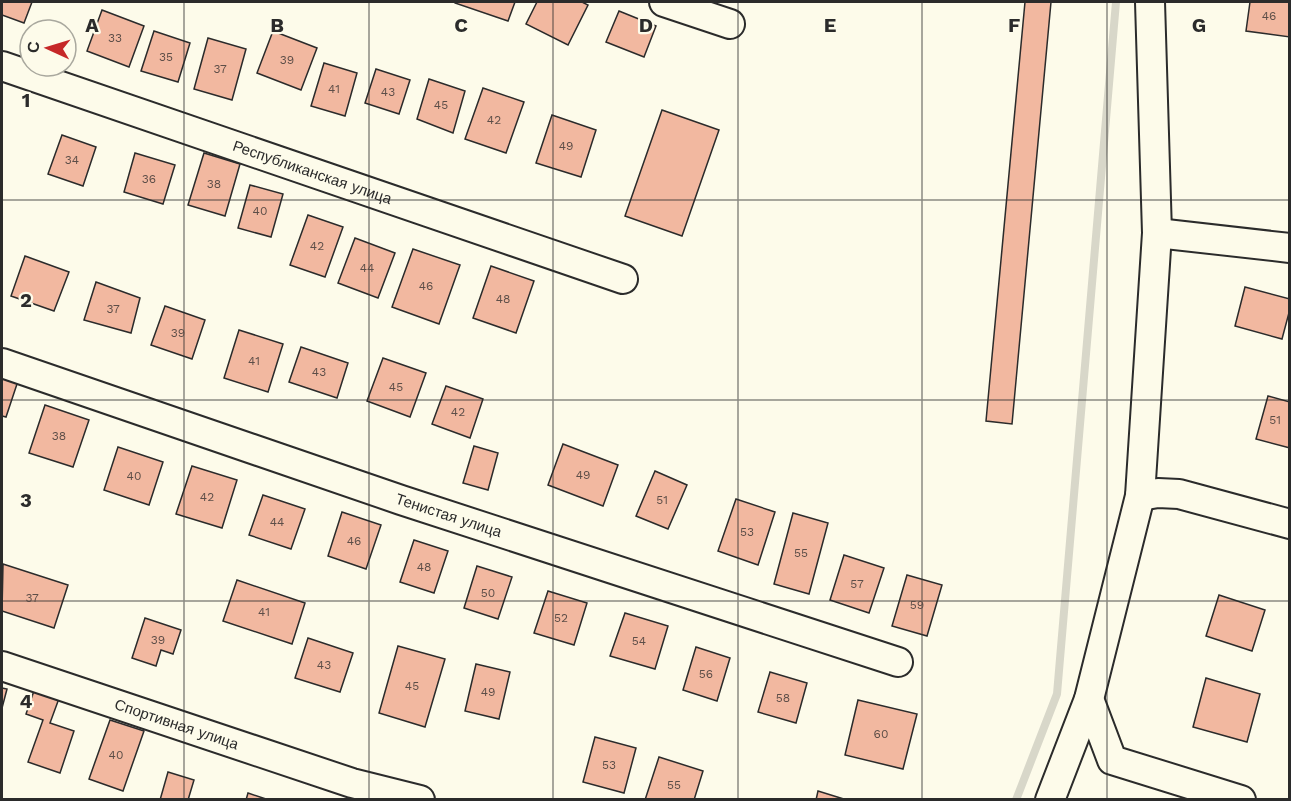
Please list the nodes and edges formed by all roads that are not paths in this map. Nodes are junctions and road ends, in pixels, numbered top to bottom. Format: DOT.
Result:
graph roads {
  1 [pos="664,2"];
  2 [pos="1150,2"];
  3 [pos="730,24"];
  4 [pos="2,66"];
  5 [pos="1157,233"];
  6 [pos="1290,248"];
  7 [pos="623,279"];
  8 [pos="2,363"];
  9 [pos="1140,496"];
  10 [pos="1290,524"];
  11 [pos="898,662"];
  12 [pos="2,666"];
  13 [pos="1089,699"];
  14 [pos="420,800"];
  15 [pos="1050,800"];
  16 [pos="1241,800"];
  1 -- 3 [label="street"];
  2 -- 5 [label="street"];
  4 -- 7 [label="street, Республиканская улица"];
  5 -- 6 [label="street"];
  5 -- 9 [label="street"];
  8 -- 11 [label="street, Тенистая улица"];
  9 -- 10 [label="street"];
  9 -- 13 [label="street"];
  12 -- 14 [label="street, Спортивная улица"];
  13 -- 15 [label="street"];
  13 -- 16 [label="street"];
}
